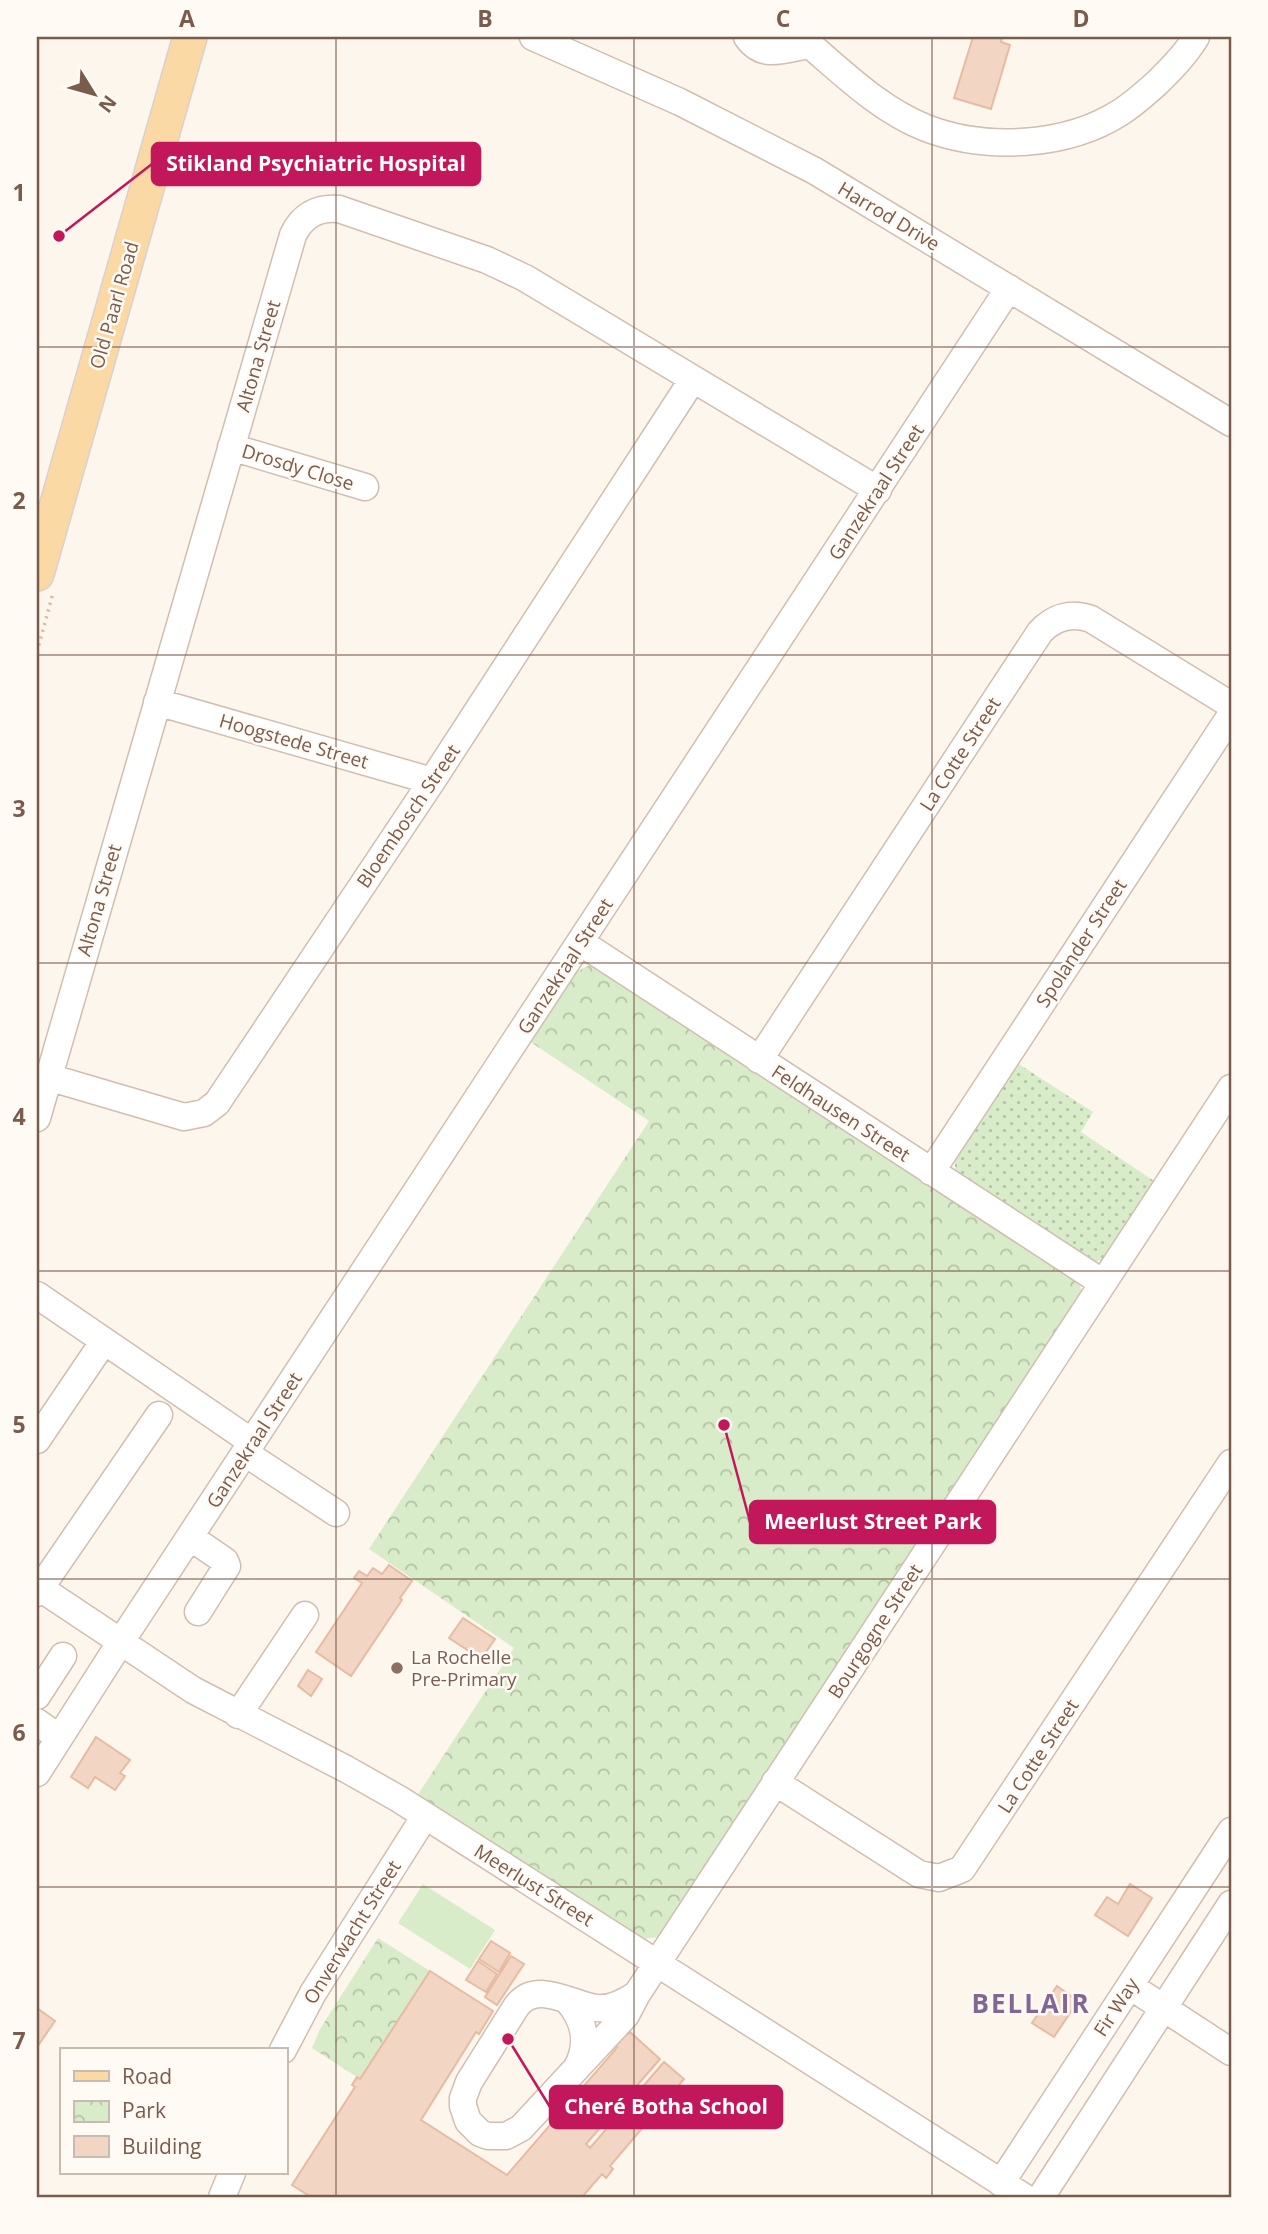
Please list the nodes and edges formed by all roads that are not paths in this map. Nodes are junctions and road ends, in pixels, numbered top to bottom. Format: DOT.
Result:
graph roads {
  1 [pos="190,37"];
  2 [pos="533,37"];
  3 [pos="747,37"];
  4 [pos="1196,37"];
  5 [pos="807,41"];
  6 [pos="1009,288"];
  7 [pos="693,379"];
  8 [pos="1231,423"];
  9 [pos="231,447"];
  10 [pos="365,487"];
  11 [pos="878,490"];
  12 [pos="37,574"];
  13 [pos="157,702"];
  14 [pos="1231,705"];
  15 [pos="1231,715"];
  16 [pos="432,781"];
  17 [pos="580,942"];
  18 [pos="760,1059"];
  19 [pos="48,1077"];
  20 [pos="1231,1088"];
  21 [pos="37,1118"];
  22 [pos="932,1172"];
  23 [pos="1104,1283"];
  24 [pos="37,1295"];
  25 [pos="104,1341"];
  26 [pos="159,1415"];
  27 [pos="37,1440"];
  28 [pos="248,1448"];
  29 [pos="1231,1463"];
  30 [pos="336,1513"];
  31 [pos="190,1537"];
  32 [pos="38,1589"];
  33 [pos="198,1612"];
  34 [pos="305,1615"];
  35 [pos="120,1643"];
  36 [pos="63,1656"];
  37 [pos="37,1696"];
  38 [pos="238,1715"];
  39 [pos="47,1730"];
  40 [pos="39,1764"];
  41 [pos="775,1782"];
  42 [pos="425,1816"];
  43 [pos="1231,1831"];
  44 [pos="1231,1904"];
  45 [pos="657,1964"];
  46 [pos="1130,1986"];
  47 [pos="637,1994"];
  48 [pos="567,2000"];
  49 [pos="1164,2008"];
  50 [pos="285,2048"];
  51 [pos="1231,2052"];
  52 [pos="574,2072"];
  53 [pos="232,2174"];
  54 [pos="1001,2183"];
  55 [pos="222,2197"];
  56 [pos="1024,2197"];
  57 [pos="1041,2197"];
  1 -- 12 [label="main road, Old Paarl Road"];
  2 -- 6 [label="street, Harrod Drive"];
  3 -- 5 [label="street"];
  4 -- 5 [label="street"];
  6 -- 8 [label="street, Harrod Drive"];
  6 -- 11 [label="street, Ganzekraal Street"];
  7 -- 9 [label="street, Altona Street"];
  7 -- 11 [label="street, Altona Street"];
  7 -- 16 [label="street, Bloembosch Street"];
  9 -- 10 [label="street, Drosdy Close"];
  9 -- 13 [label="street, Altona Street"];
  11 -- 17 [label="street, Ganzekraal Street"];
  13 -- 16 [label="street, Hoogstede Street"];
  13 -- 19 [label="street, Altona Street"];
  14 -- 18 [label="street, La Cotte Street"];
  15 -- 22 [label="street, Spolander Street"];
  16 -- 19 [label="street, Bloembosch Street"];
  17 -- 18 [label="street, Feldhausen Street"];
  17 -- 28 [label="street, Ganzekraal Street"];
  18 -- 22 [label="street, Feldhausen Street"];
  19 -- 21 [label="street, Altona Street"];
  20 -- 23 [label="street, Bourgogne Street"];
  22 -- 23 [label="street, Feldhausen Street"];
  23 -- 41 [label="street, Bourgogne Street"];
  24 -- 25 [label="street"];
  25 -- 27 [label="street"];
  25 -- 28 [label="street"];
  26 -- 32 [label="street"];
  28 -- 30 [label="street"];
  28 -- 31 [label="street, Ganzekraal Street"];
  29 -- 41 [label="street, La Cotte Street"];
  31 -- 33 [label="street"];
  31 -- 35 [label="street, Ganzekraal Street"];
  32 -- 35 [label="street, Meerlust Street"];
  34 -- 38 [label="street"];
  35 -- 38 [label="street, Meerlust Street"];
  35 -- 39 [label="street, Ganzekraal Street"];
  36 -- 37 [label="street"];
  38 -- 42 [label="street, Meerlust Street"];
  39 -- 40 [label="street, Ganzekraal Street"];
  41 -- 45 [label="street, Bourgogne Street"];
  42 -- 45 [label="street, Meerlust Street"];
  42 -- 50 [label="street, Onverwacht Street"];
  43 -- 46 [label="street, Fir Way"];
  44 -- 49 [label="street, Fir Way"];
  45 -- 47 [label="street, Bourgogne Street"];
  45 -- 54 [label="street, Meerlust Street"];
  46 -- 49 [label="street"];
  46 -- 54 [label="street, Fir Way"];
  47 -- 48 [label="street, Bourgogne Street"];
  47 -- 52 [label="street, Bourgogne Street"];
  48 -- 52 [label="street"];
  48 -- 52 [label="street, Bourgogne Street"];
  49 -- 51 [label="street"];
  49 -- 57 [label="street, Fir Way"];
  53 -- 55 [label="street"];
  54 -- 56 [label="street, Meerlust Street"];
}
